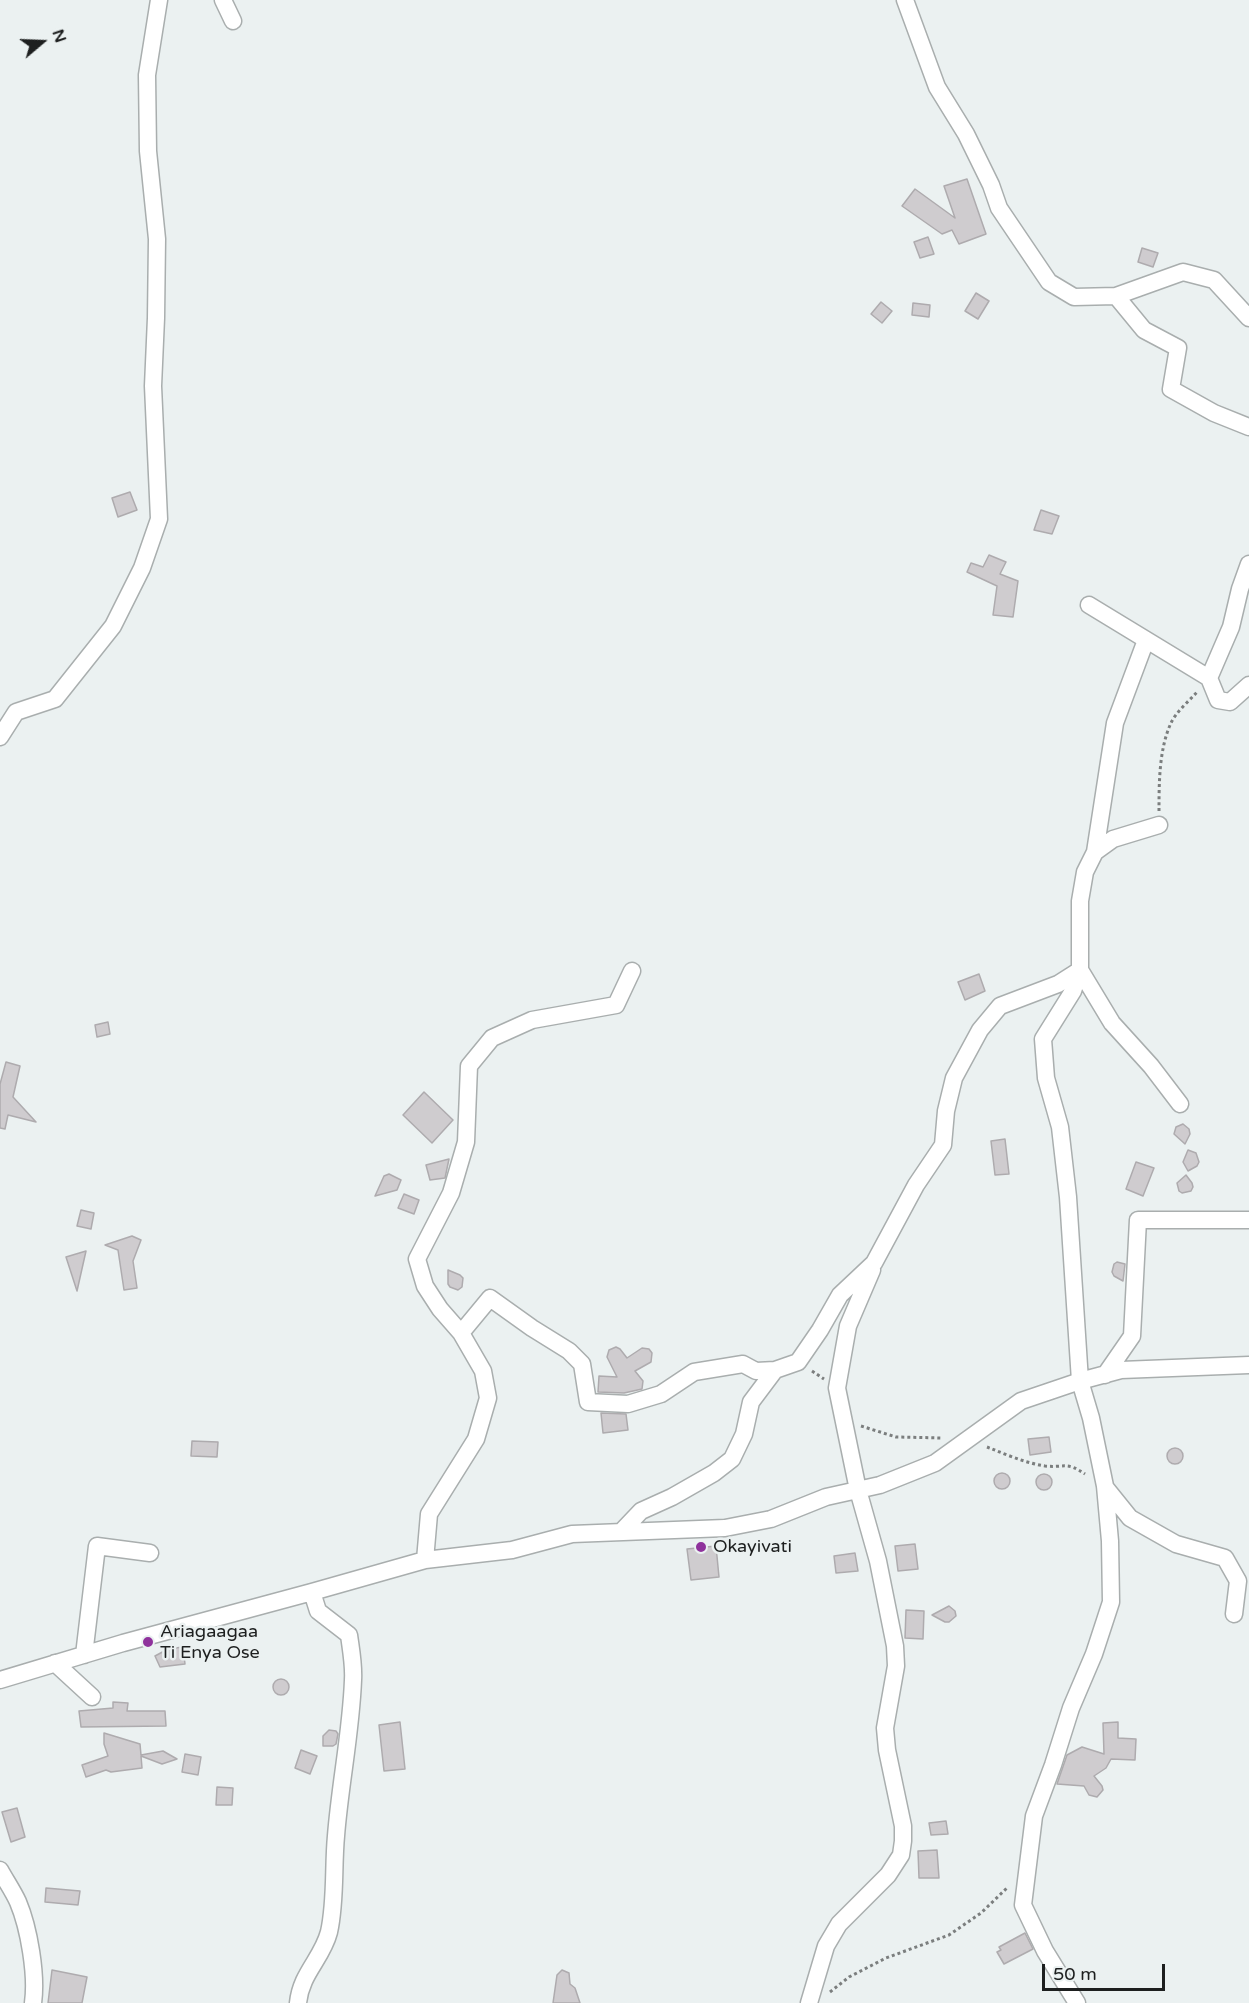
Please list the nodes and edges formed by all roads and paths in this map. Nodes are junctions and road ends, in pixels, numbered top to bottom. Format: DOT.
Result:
graph roads {
  1 [pos="159,0"];
  2 [pos="223,0"];
  3 [pos="905,0"];
  4 [pos="232,21"];
  5 [pos="1116,297"];
  6 [pos="1249,318"];
  7 [pos="1249,427"];
  8 [pos="1249,564"];
  9 [pos="1089,605"];
  10 [pos="1146,640"];
  11 [pos="1209,678"];
  12 [pos="1249,686"];
  13 [pos="0,737"];
  14 [pos="1159,825"];
  15 [pos="1095,852"];
  16 [pos="1080,970"];
  17 [pos="632,971"];
  18 [pos="1180,1104"];
  19 [pos="1249,1220"];
  20 [pos="874,1263"];
  21 [pos="461,1333"];
  22 [pos="798,1362"];
  23 [pos="1249,1365"];
  24 [pos="776,1370"];
  25 [pos="1105,1374"];
  26 [pos="1080,1380"];
  27 [pos="837,1388"];
  28 [pos="1105,1486"];
  29 [pos="858,1490"];
  30 [pos="621,1532"];
  31 [pos="150,1553"];
  32 [pos="425,1560"];
  33 [pos="312,1592"];
  34 [pos="1234,1614"];
  35 [pos="84,1655"];
  36 [pos="55,1663"];
  37 [pos="0,1680"];
  38 [pos="92,1697"];
  39 [pos="1028,1869"];
  40 [pos="0,1870"];
  41 [pos="825,1996"];
  42 [pos="33,2003"];
  43 [pos="298,2003"];
  44 [pos="808,2003"];
  45 [pos="1077,2003"];
  1 -- 13 [label="street"];
  2 -- 4 [label="street"];
  3 -- 5 [label="street"];
  5 -- 6 [label="street"];
  5 -- 7 [label="street"];
  8 -- 11 [label="street"];
  9 -- 10 [label="street"];
  10 -- 11 [label="street"];
  10 -- 15 [label="street"];
  11 -- 12 [label="street"];
  11 -- 14 [label="path"];
  14 -- 15 [label="street"];
  15 -- 16 [label="street"];
  16 -- 18 [label="street"];
  16 -- 20 [label="street"];
  16 -- 26 [label="street"];
  17 -- 21 [label="street"];
  19 -- 25 [label="street"];
  20 -- 22 [label="street"];
  20 -- 27 [label="street"];
  21 -- 24 [label="street"];
  21 -- 32 [label="street"];
  22 -- 24 [label="street"];
  22 -- 27 [label="path"];
  23 -- 25 [label="street"];
  24 -- 30 [label="street"];
  25 -- 26 [label="street"];
  26 -- 28 [label="street"];
  26 -- 29 [label="street"];
  27 -- 29 [label="street"];
  28 -- 34 [label="street"];
  28 -- 39 [label="street"];
  29 -- 30 [label="street"];
  29 -- 44 [label="street"];
  30 -- 32 [label="street"];
  31 -- 35 [label="street"];
  32 -- 33 [label="street"];
  33 -- 35 [label="street"];
  33 -- 43 [label="street"];
  35 -- 36 [label="street"];
  36 -- 37 [label="street"];
  36 -- 38 [label="street"];
  39 -- 41 [label="path"];
  39 -- 45 [label="street"];
  40 -- 42 [label="street"];
}
